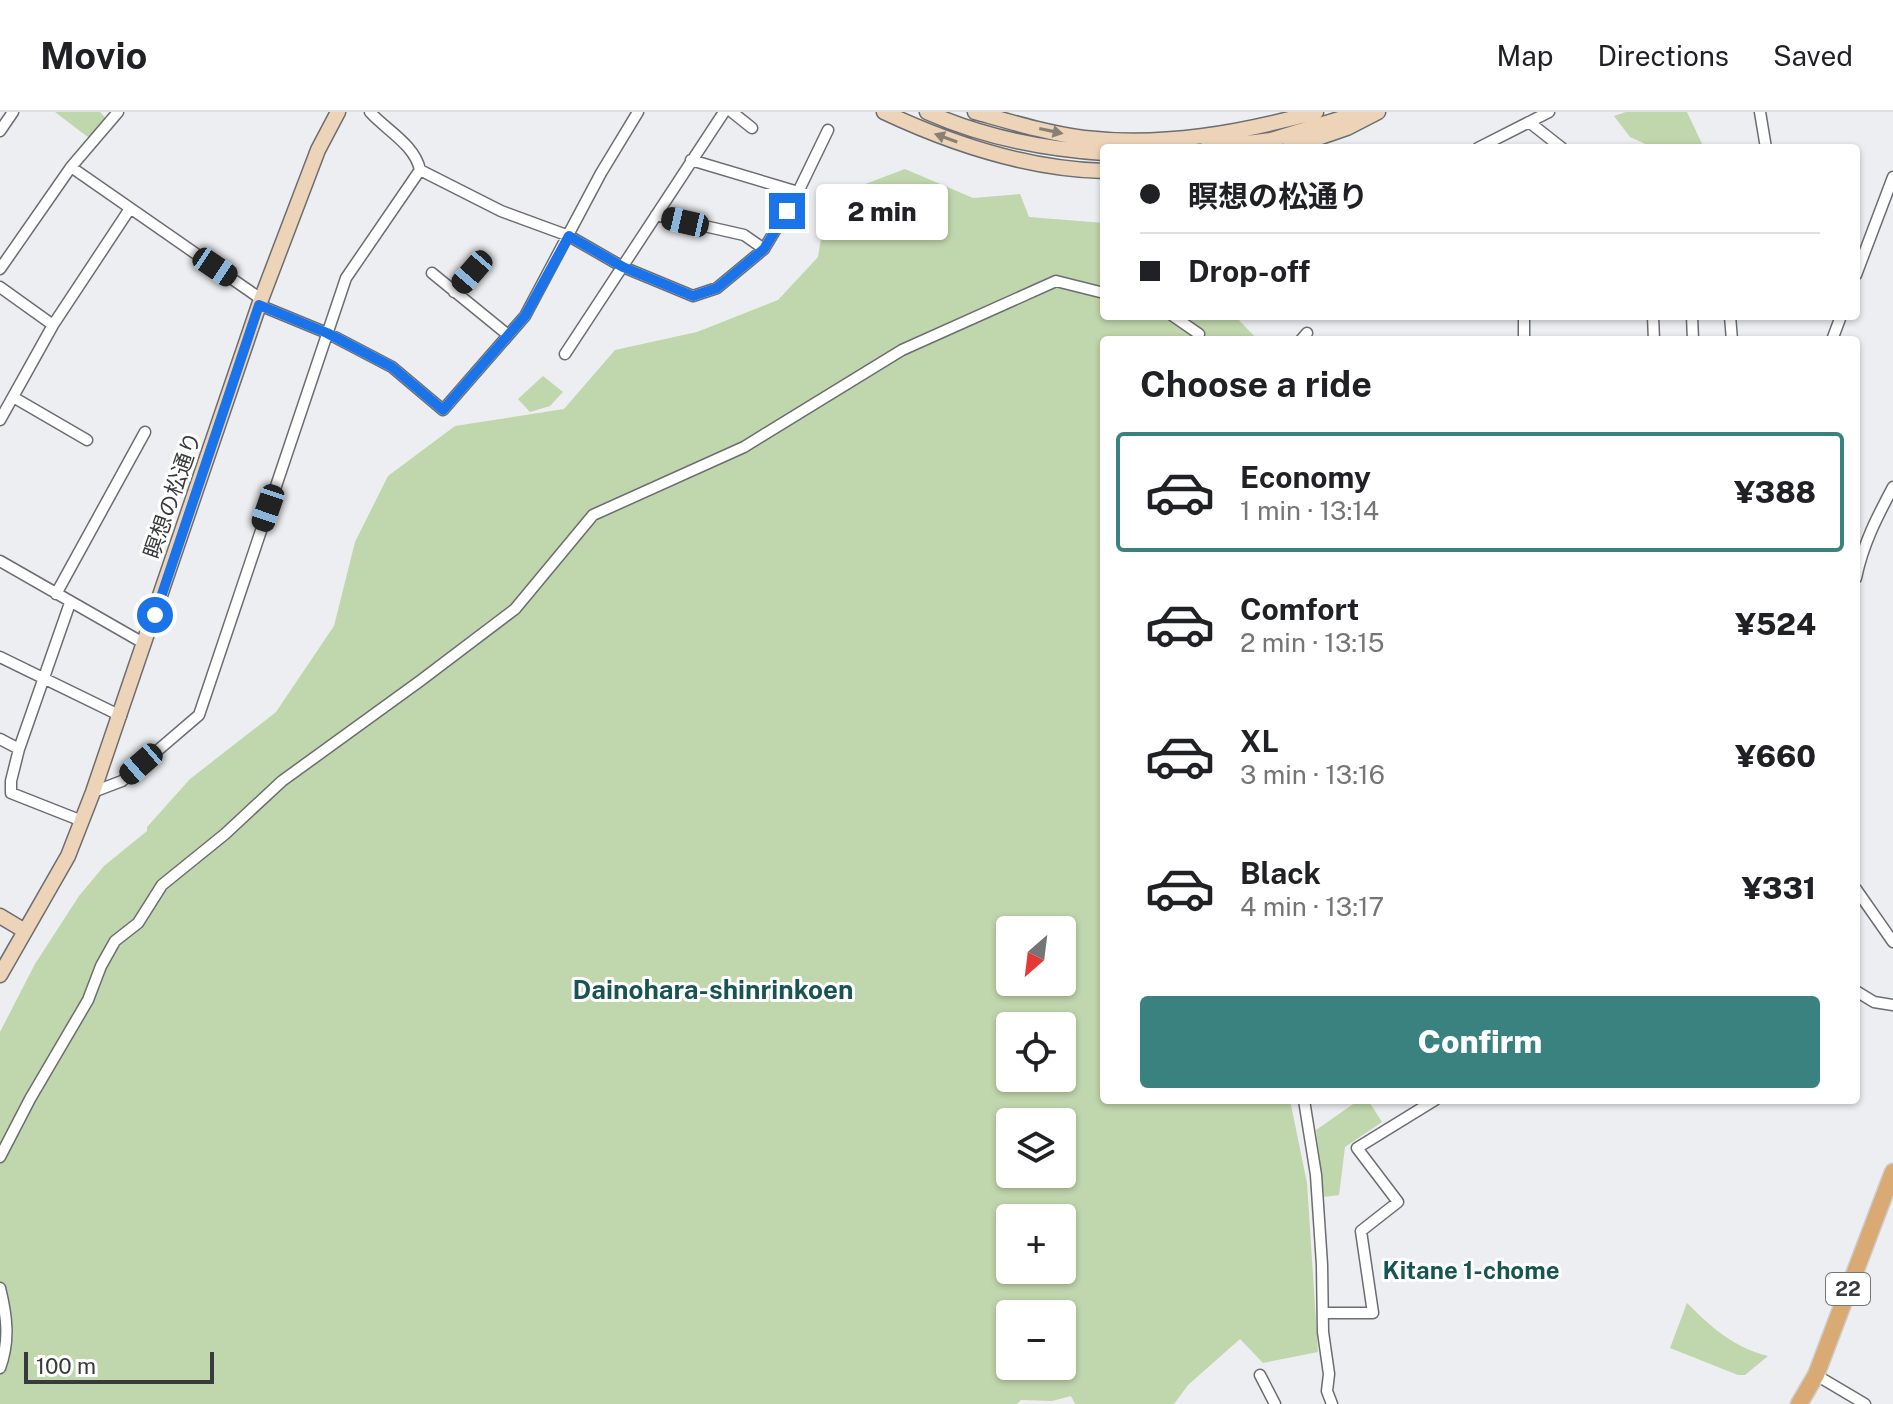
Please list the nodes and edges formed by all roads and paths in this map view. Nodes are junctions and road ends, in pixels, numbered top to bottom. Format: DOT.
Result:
graph roads {
  1 [pos="13,112"];
  2 [pos="118,112"];
  3 [pos="338,112"];
  4 [pos="370,112"];
  5 [pos="638,112"];
  6 [pos="724,112"];
  7 [pos="732,112"];
  8 [pos="884,112"];
  9 [pos="927,112"];
  10 [pos="975,112"];
  11 [pos="1317,112"];
  12 [pos="1362,112"];
  13 [pos="1378,112"];
  14 [pos="1549,112"];
  15 [pos="1760,112"];
  16 [pos="1017,118"];
  17 [pos="1529,122"];
  18 [pos="752,128"];
  19 [pos="828,130"];
  20 [pos="0,131"];
  21 [pos="1227,144"];
  22 [pos="1240,144"];
  23 [pos="1301,144"];
  24 [pos="1486,144"];
  25 [pos="1557,144"];
  26 [pos="1765,144"];
  27 [pos="1100,153"];
  28 [pos="691,160"];
  29 [pos="71,167"];
  30 [pos="420,170"];
  31 [pos="1100,171"];
  32 [pos="1893,177"];
  33 [pos="798,192"];
  34 [pos="129,210"];
  35 [pos="656,215"];
  36 [pos="569,236"];
  37 [pos="764,249"];
  38 [pos="1860,264"];
  39 [pos="623,267"];
  40 [pos="0,269"];
  41 [pos="472,272"];
  42 [pos="432,273"];
  43 [pos="0,287"];
  44 [pos="454,292"];
  45 [pos="1100,292"];
  46 [pos="260,302"];
  47 [pos="1178,320"];
  48 [pos="53,325"];
  49 [pos="327,333"];
  50 [pos="508,335"];
  51 [pos="1198,336"];
  52 [pos="565,354"];
  53 [pos="13,397"];
  54 [pos="0,420"];
  55 [pos="145,432"];
  56 [pos="87,440"];
  57 [pos="1893,487"];
  58 [pos="0,561"];
  59 [pos="1860,561"];
  60 [pos="56,594"];
  61 [pos="70,603"];
  62 [pos="145,644"];
  63 [pos="0,657"];
  64 [pos="44,679"];
  65 [pos="121,716"];
  66 [pos="0,739"];
  67 [pos="19,749"];
  68 [pos="93,792"];
  69 [pos="82,821"];
  70 [pos="1860,895"];
  71 [pos="0,916"];
  72 [pos="25,931"];
  73 [pos="1893,942"];
  74 [pos="0,975"];
  75 [pos="1860,993"];
  76 [pos="1893,1005"];
  77 [pos="1305,1104"];
  78 [pos="1428,1104"];
  79 [pos="0,1155"];
  80 [pos="1893,1172"];
  81 [pos="0,1288"];
  82 [pos="1323,1313"];
  83 [pos="0,1368"];
  84 [pos="1260,1375"];
  85 [pos="1816,1375"];
  86 [pos="1275,1404"];
  87 [pos="1332,1404"];
  88 [pos="1799,1404"];
  89 [pos="1865,1404"];
  1 -- 20 [label="street"];
  2 -- 29 [label="street"];
  3 -- 46 [label="street, 瞑想の松通り"];
  4 -- 30 [label="street"];
  5 -- 36 [label="street"];
  6 -- 28 [label="street"];
  7 -- 18 [label="street"];
  31 -- 8 [label="street, one-way"];
  9 -- 27 [label="street"];
  10 -- 16 [label="street"];
  16 -- 11 [label="street, one-way"];
  11 -- 21 [label="street"];
  12 -- 22 [label="street"];
  13 -- 23 [label="street"];
  14 -- 17 [label="street"];
  15 -- 26 [label="street"];
  17 -- 24 [label="street"];
  17 -- 25 [label="street"];
  19 -- 33 [label="street"];
  28 -- 33 [label="street"];
  28 -- 35 [label="street"];
  29 -- 34 [label="street"];
  29 -- 40 [label="street"];
  30 -- 36 [label="street"];
  30 -- 49 [label="street"];
  32 -- 38 [label="street"];
  33 -- 37 [label="street"];
  34 -- 46 [label="street"];
  34 -- 48 [label="street"];
  35 -- 37 [label="street"];
  35 -- 39 [label="street"];
  36 -- 39 [label="street"];
  36 -- 50 [label="street"];
  37 -- 39 [label="street"];
  39 -- 52 [label="street"];
  41 -- 44 [label="street"];
  42 -- 44 [label="street"];
  43 -- 48 [label="street"];
  44 -- 50 [label="street"];
  45 -- 79 [label="street"];
  46 -- 49 [label="street"];
  46 -- 62 [label="street, 瞑想の松通り"];
  47 -- 51 [label="street"];
  48 -- 53 [label="street"];
  49 -- 50 [label="street"];
  49 -- 68 [label="street"];
  53 -- 54 [label="street"];
  53 -- 56 [label="street"];
  55 -- 60 [label="street"];
  57 -- 59 [label="street"];
  58 -- 60 [label="street"];
  60 -- 61 [label="street"];
  61 -- 62 [label="street"];
  61 -- 64 [label="street"];
  62 -- 65 [label="street, 瞑想の松通り"];
  63 -- 64 [label="street"];
  64 -- 65 [label="street"];
  64 -- 67 [label="street"];
  65 -- 68 [label="street, 瞑想の松通り"];
  66 -- 67 [label="street"];
  67 -- 69 [label="street"];
  68 -- 69 [label="street, 瞑想の松通り"];
  69 -- 72 [label="street, 瞑想の松通り"];
  70 -- 73 [label="street"];
  71 -- 72 [label="street"];
  72 -- 74 [label="street, 瞑想の松通り"];
  75 -- 76 [label="street"];
  77 -- 82 [label="street"];
  78 -- 82 [label="street"];
  80 -- 85 [label="main road, 22"];
  81 -- 83 [label="street"];
  82 -- 87 [label="street"];
  84 -- 86 [label="street"];
  85 -- 88 [label="main road, 22"];
  85 -- 89 [label="street"];
}
